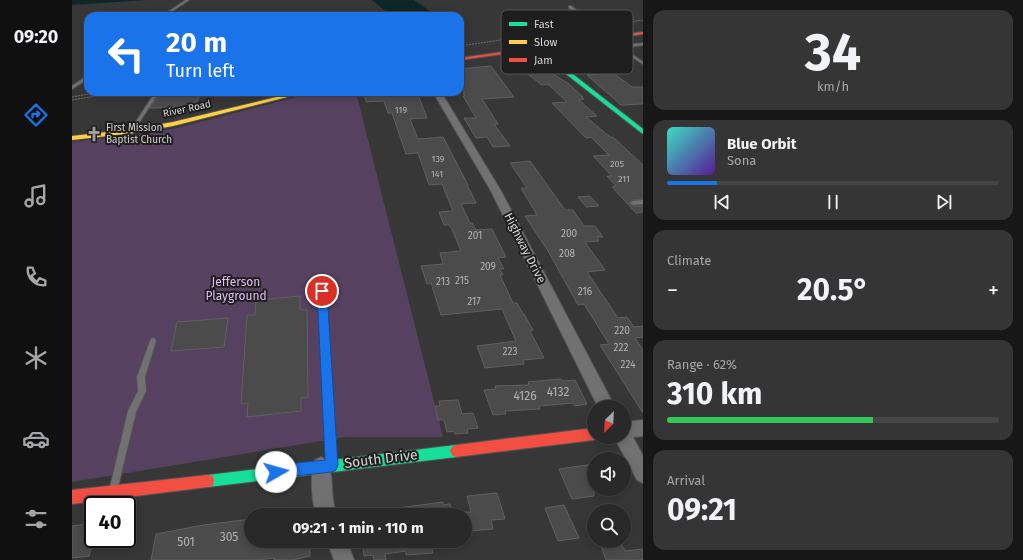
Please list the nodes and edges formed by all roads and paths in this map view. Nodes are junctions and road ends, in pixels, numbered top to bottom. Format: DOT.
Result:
graph roads {
  1 [pos="188,0"];
  2 [pos="570,6"];
  3 [pos="575,10"];
  4 [pos="169,12"];
  5 [pos="643,20"];
  6 [pos="633,21"];
  7 [pos="501,40"];
  8 [pos="643,44"];
  9 [pos="464,45"];
  10 [pos="633,45"];
  11 [pos="501,53"];
  12 [pos="633,56"];
  13 [pos="464,58"];
  14 [pos="643,63"];
  15 [pos="573,74"];
  16 [pos="84,80"];
  17 [pos="72,88"];
  18 [pos="84,95"];
  19 [pos="96,96"];
  20 [pos="154,96"];
  21 [pos="288,96"];
  22 [pos="438,96"];
  23 [pos="72,97"];
  24 [pos="72,100"];
  25 [pos="132,131"];
  26 [pos="643,132"];
  27 [pos="72,138"];
  28 [pos="643,202"];
  29 [pos="634,203"];
  30 [pos="322,291"];
  31 [pos="153,341"];
  32 [pos="603,400"];
  33 [pos="643,428"];
  34 [pos="631,429"];
  35 [pos="587,435"];
  36 [pos="627,444"];
  37 [pos="326,466"];
  38 [pos="643,474"];
  39 [pos="112,492"];
  40 [pos="72,497"];
  41 [pos="324,508"];
  42 [pos="340,548"];
  43 [pos="344,560"];
  1 -- 4 [label="lane"];
  2 -- 3 [label="lane"];
  5 -- 6 [label="path"];
  7 -- 9 [label="path"];
  8 -- 10 [label="lane"];
  11 -- 13 [label="main road"];
  12 -- 14 [label="lane"];
  15 -- 26 [label="main road"];
  16 -- 17 [label="lane"];
  18 -- 23 [label="path"];
  19 -- 24 [label="path"];
  20 -- 25 [label="lane"];
  21 -- 25 [label="main road, River Road"];
  22 -- 32 [label="street, Highway Drive"];
  25 -- 27 [label="main road, River Road"];
  28 -- 29 [label="lane"];
  30 -- 37 [label="lane"];
  31 -- 39 [label="lane"];
  33 -- 34 [label="street"];
  35 -- 37 [label="main road, South Drive"];
  36 -- 38 [label="street"];
  37 -- 39 [label="main road, South Drive"];
  37 -- 41 [label="street"];
  39 -- 40 [label="main road, South Drive"];
  42 -- 43 [label="street"];
}
